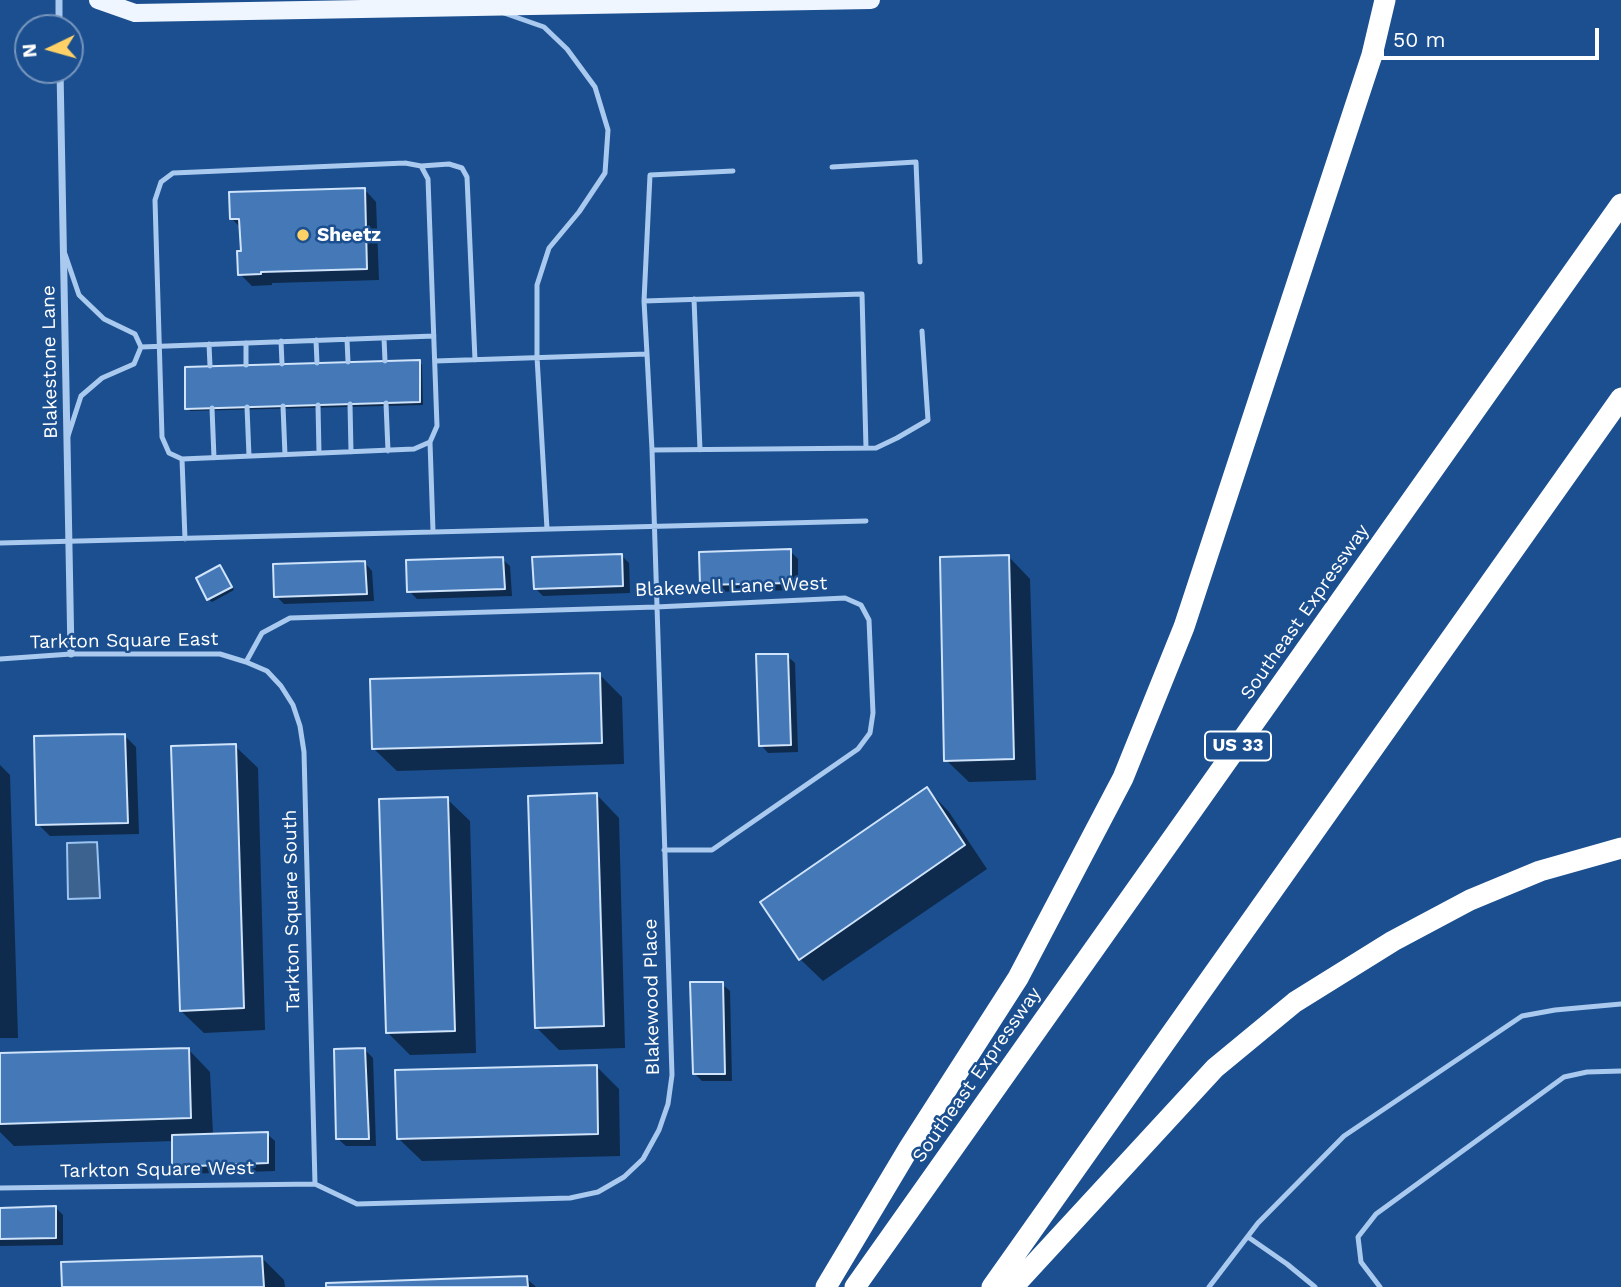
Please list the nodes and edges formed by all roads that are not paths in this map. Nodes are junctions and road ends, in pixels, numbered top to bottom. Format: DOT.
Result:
graph roads {
  1 [pos="98,0"];
  2 [pos="871,0"];
  3 [pos="1385,0"];
  4 [pos="488,7"];
  5 [pos="60,84"];
  6 [pos="421,166"];
  7 [pos="832,167"];
  8 [pos="733,171"];
  9 [pos="1621,204"];
  10 [pos="64,251"];
  11 [pos="920,261"];
  12 [pos="694,299"];
  13 [pos="644,301"];
  14 [pos="922,331"];
  15 [pos="434,336"];
  16 [pos="384,338"];
  17 [pos="347,339"];
  18 [pos="316,340"];
  19 [pos="281,341"];
  20 [pos="246,343"];
  21 [pos="209,344"];
  22 [pos="159,346"];
  23 [pos="141,347"];
  24 [pos="647,354"];
  25 [pos="537,357"];
  26 [pos="475,360"];
  27 [pos="385,361"];
  28 [pos="435,361"];
  29 [pos="348,362"];
  30 [pos="317,363"];
  31 [pos="282,364"];
  32 [pos="246,365"];
  33 [pos="210,366"];
  34 [pos="1621,398"];
  35 [pos="386,403"];
  36 [pos="349,404"];
  37 [pos="318,405"];
  38 [pos="284,406"];
  39 [pos="247,407"];
  40 [pos="212,408"];
  41 [pos="67,439"];
  42 [pos="430,442"];
  43 [pos="866,448"];
  44 [pos="652,450"];
  45 [pos="700,450"];
  46 [pos="388,451"];
  47 [pos="351,452"];
  48 [pos="319,453"];
  49 [pos="285,455"];
  50 [pos="249,456"];
  51 [pos="214,458"];
  52 [pos="183,459"];
  53 [pos="866,521"];
  54 [pos="653,526"];
  55 [pos="547,528"];
  56 [pos="433,531"];
  57 [pos="184,538"];
  58 [pos="69,542"];
  59 [pos="0,543"];
  60 [pos="656,607"];
  61 [pos="71,654"];
  62 [pos="0,659"];
  63 [pos="246,662"];
  64 [pos="1621,848"];
  65 [pos="664,850"];
  66 [pos="1621,1004"];
  67 [pos="1621,1071"];
  68 [pos="314,1184"];
  69 [pos="0,1188"];
  70 [pos="1248,1237"];
  71 [pos="825,1287"];
  72 [pos="855,1287"];
  73 [pos="992,1287"];
  74 [pos="1013,1287"];
  75 [pos="1209,1287"];
  76 [pos="1315,1287"];
  77 [pos="1380,1287"];
  1 -- 4 [label="main road"];
  2 -- 4 [label="main road"];
  3 -- 71 [label="highway"];
  4 -- 25 [label="lane"];
  5 -- 10 [label="street, Blakestone Lane"];
  6 -- 15 [label="lane"];
  6 -- 22 [label="lane"];
  6 -- 26 [label="lane"];
  7 -- 11 [label="lane"];
  8 -- 13 [label="lane, Blakewood Place"];
  9 -- 72 [label="highway, Southeast Expressway / US 33"];
  10 -- 23 [label="lane"];
  10 -- 41 [label="street, Blakestone Lane"];
  12 -- 13 [label="lane"];
  12 -- 43 [label="lane"];
  12 -- 45 [label="lane"];
  13 -- 24 [label="lane, Blakewood Place"];
  14 -- 43 [label="lane"];
  15 -- 16 [label="lane"];
  15 -- 28 [label="lane"];
  16 -- 17 [label="lane"];
  16 -- 27 [label="lane"];
  17 -- 18 [label="lane"];
  17 -- 29 [label="lane"];
  18 -- 19 [label="lane"];
  18 -- 30 [label="lane"];
  19 -- 20 [label="lane"];
  19 -- 31 [label="lane"];
  20 -- 21 [label="lane"];
  20 -- 32 [label="lane"];
  21 -- 22 [label="lane"];
  21 -- 33 [label="lane"];
  22 -- 23 [label="lane"];
  22 -- 52 [label="lane"];
  23 -- 41 [label="lane"];
  24 -- 25 [label="lane"];
  24 -- 44 [label="lane, Blakewood Place"];
  25 -- 26 [label="lane"];
  25 -- 55 [label="lane"];
  26 -- 28 [label="lane"];
  28 -- 42 [label="lane"];
  34 -- 73 [label="highway"];
  35 -- 46 [label="lane"];
  36 -- 47 [label="lane"];
  37 -- 48 [label="lane"];
  38 -- 49 [label="lane"];
  39 -- 50 [label="lane"];
  40 -- 51 [label="lane"];
  41 -- 58 [label="street, Blakestone Lane"];
  42 -- 46 [label="lane"];
  42 -- 56 [label="lane"];
  43 -- 45 [label="lane"];
  44 -- 45 [label="lane"];
  44 -- 54 [label="lane, Blakewood Place"];
  46 -- 47 [label="lane"];
  47 -- 48 [label="lane"];
  48 -- 49 [label="lane"];
  49 -- 50 [label="lane"];
  50 -- 51 [label="lane"];
  51 -- 52 [label="lane"];
  52 -- 57 [label="lane"];
  53 -- 54 [label="lane"];
  54 -- 55 [label="lane"];
  54 -- 60 [label="lane, Blakewood Place"];
  55 -- 56 [label="lane"];
  56 -- 57 [label="lane"];
  57 -- 58 [label="lane"];
  58 -- 59 [label="lane"];
  58 -- 61 [label="street, Blakestone Lane"];
  60 -- 63 [label="lane, Blakewell Lane West"];
  60 -- 65 [label="lane, Blakewood Place"];
  60 -- 65 [label="lane, Blakewell Lane West"];
  61 -- 62 [label="lane, Tarkton Square East"];
  61 -- 63 [label="lane, Tarkton Square East"];
  63 -- 68 [label="lane, Tarkton Square South"];
  64 -- 74 [label="highway"];
  65 -- 68 [label="lane, Blakewood Place"];
  66 -- 70 [label="lane"];
  67 -- 77 [label="lane"];
  68 -- 69 [label="lane, Tarkton Square West"];
  70 -- 75 [label="lane"];
  70 -- 76 [label="lane"];
}
